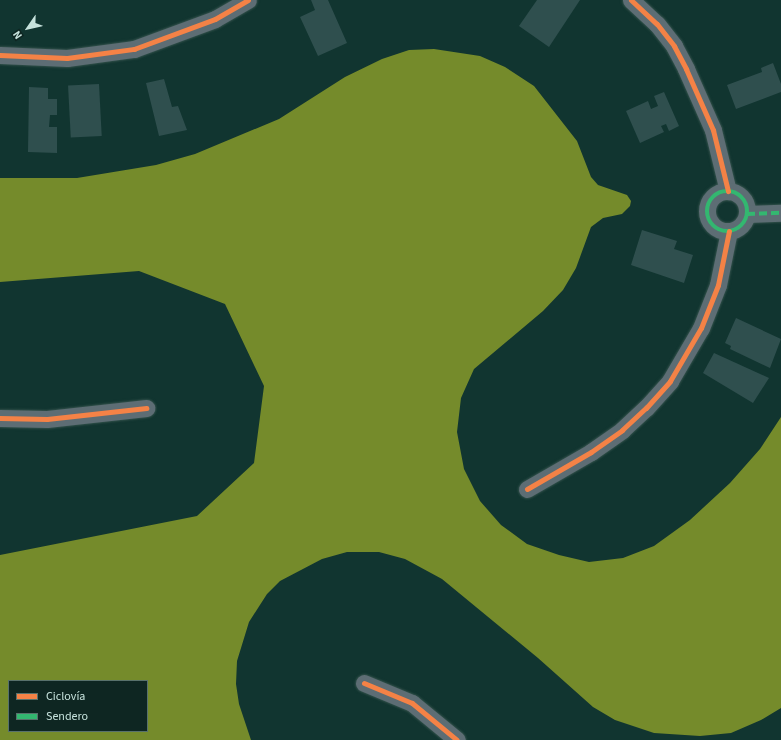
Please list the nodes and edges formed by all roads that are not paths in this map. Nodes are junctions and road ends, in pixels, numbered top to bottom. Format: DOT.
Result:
graph roads {
  1 [pos="248,0"];
  2 [pos="631,0"];
  3 [pos="0,55"];
  4 [pos="728,191"];
  5 [pos="781,213"];
  6 [pos="746,214"];
  7 [pos="729,231"];
  8 [pos="146,408"];
  9 [pos="0,418"];
  10 [pos="527,489"];
  11 [pos="364,683"];
  12 [pos="457,740"];
  1 -- 3 [label="street"];
  2 -- 4 [label="street"];
  4 -- 6 [label="street"];
  4 -- 7 [label="street"];
  5 -- 6 [label="street"];
  6 -- 7 [label="street"];
  7 -- 10 [label="street"];
  8 -- 9 [label="street"];
  11 -- 12 [label="street"];
}
